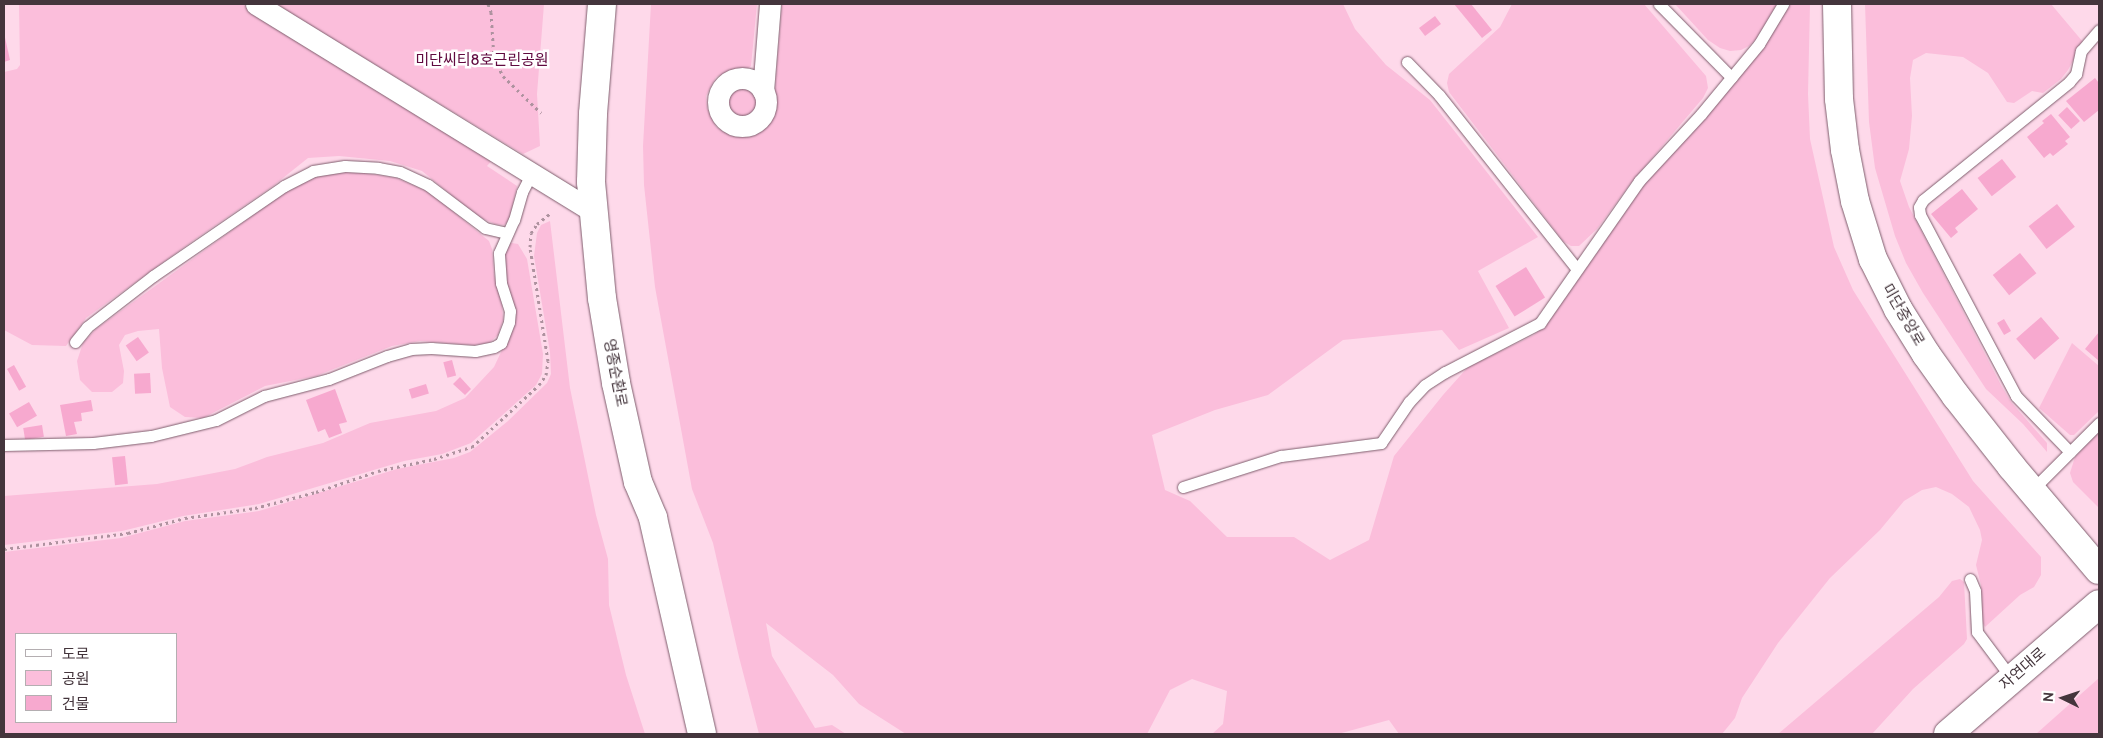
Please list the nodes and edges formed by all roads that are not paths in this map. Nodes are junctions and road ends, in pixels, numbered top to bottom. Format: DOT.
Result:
graph roads {
  1 [pos="256,4"];
  2 [pos="602,4"];
  3 [pos="770,4"];
  4 [pos="1659,4"];
  5 [pos="1783,4"];
  6 [pos="1837,4"];
  7 [pos="2099,30"];
  8 [pos="1408,62"];
  9 [pos="1731,78"];
  10 [pos="763,91"];
  11 [pos="531,174"];
  12 [pos="592,211"];
  13 [pos="507,233"];
  14 [pos="1577,270"];
  15 [pos="75,342"];
  16 [pos="2099,423"];
  17 [pos="4,445"];
  18 [pos="2070,452"];
  19 [pos="1183,487"];
  20 [pos="2032,490"];
  21 [pos="2099,570"];
  22 [pos="1970,579"];
  23 [pos="2099,604"];
  24 [pos="2012,679"];
  25 [pos="702,734"];
  26 [pos="1948,734"];
  1 -- 11 [label="street"];
  2 -- 12 [label="main road, 영종순환로"];
  3 -- 10 [label="street"];
  4 -- 9 [label="lane"];
  5 -- 9 [label="lane"];
  6 -- 20 [label="main road, 미단중앙로"];
  7 -- 18 [label="lane"];
  8 -- 14 [label="lane"];
  9 -- 14 [label="lane"];
  11 -- 12 [label="street"];
  11 -- 13 [label="lane"];
  12 -- 25 [label="main road, 영종순환로"];
  13 -- 15 [label="lane"];
  13 -- 17 [label="lane"];
  14 -- 19 [label="lane"];
  16 -- 18 [label="lane"];
  18 -- 20 [label="lane"];
  20 -- 21 [label="main road, 미단중앙로"];
  22 -- 24 [label="lane"];
  23 -- 24 [label="main road, 자연대로"];
  24 -- 26 [label="main road, 자연대로"];
}
